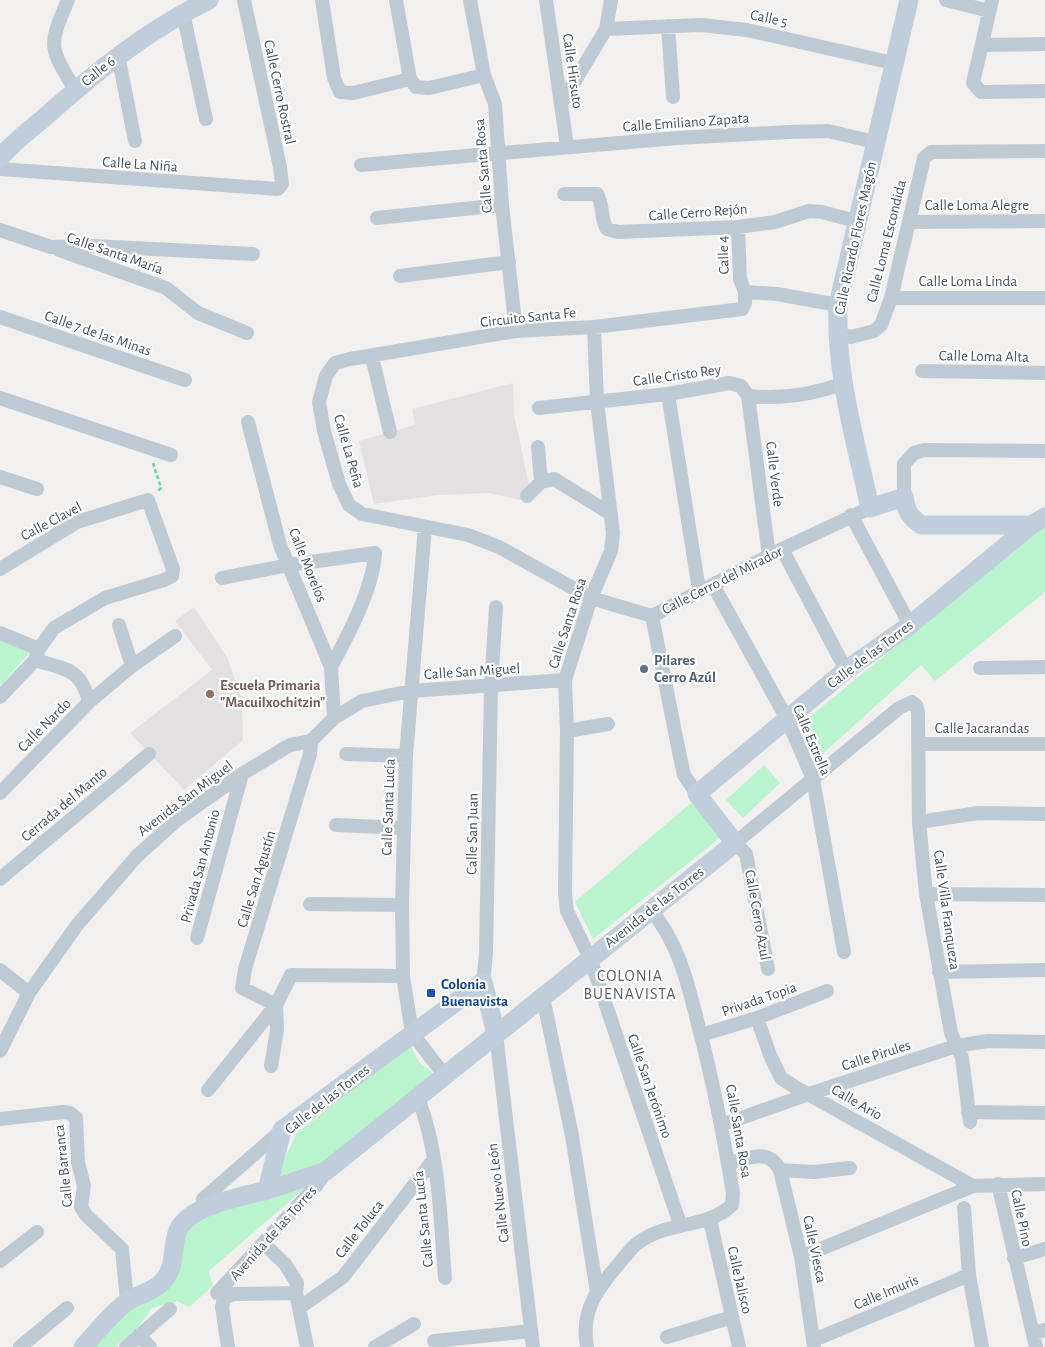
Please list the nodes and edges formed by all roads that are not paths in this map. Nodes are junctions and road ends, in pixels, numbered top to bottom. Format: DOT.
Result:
graph roads {
  1 [pos="68,0"];
  2 [pos="209,0"];
  3 [pos="244,0"];
  4 [pos="322,0"];
  5 [pos="396,0"];
  6 [pos="470,0"];
  7 [pos="546,0"];
  8 [pos="611,0"];
  9 [pos="909,0"];
  10 [pos="946,0"];
  11 [pos="990,5"];
  12 [pos="183,13"];
  13 [pos="668,26"];
  14 [pos="606,29"];
  15 [pos="982,44"];
  16 [pos="1045,44"];
  17 [pos="118,55"];
  18 [pos="893,63"];
  19 [pos="484,74"];
  20 [pos="410,79"];
  21 [pos="75,90"];
  22 [pos="1045,91"];
  23 [pos="673,97"];
  24 [pos="561,104"];
  25 [pos="206,119"];
  26 [pos="136,141"];
  27 [pos="875,142"];
  28 [pos="567,146"];
  29 [pos="1045,151"];
  30 [pos="498,153"];
  31 [pos="0,158"];
  32 [pos="360,165"];
  33 [pos="0,169"];
  34 [pos="278,189"];
  35 [pos="564,194"];
  36 [pos="502,205"];
  37 [pos="377,218"];
  38 [pos="1045,221"];
  39 [pos="859,222"];
  40 [pos="909,222"];
  41 [pos="738,227"];
  42 [pos="0,230"];
  43 [pos="51,247"];
  44 [pos="253,254"];
  45 [pos="509,262"];
  46 [pos="400,276"];
  47 [pos="745,292"];
  48 [pos="891,298"];
  49 [pos="1045,298"];
  50 [pos="838,305"];
  51 [pos="742,309"];
  52 [pos="0,317"];
  53 [pos="594,327"];
  54 [pos="516,331"];
  55 [pos="837,333"];
  56 [pos="246,334"];
  57 [pos="372,357"];
  58 [pos="922,371"];
  59 [pos="1045,373"];
  60 [pos="326,376"];
  61 [pos="185,380"];
  62 [pos="844,383"];
  63 [pos="668,394"];
  64 [pos="748,396"];
  65 [pos="0,398"];
  66 [pos="597,402"];
  67 [pos="538,408"];
  68 [pos="248,422"];
  69 [pos="390,432"];
  70 [pos="538,447"];
  71 [pos="1045,451"];
  72 [pos="171,455"];
  73 [pos="0,477"];
  74 [pos="541,482"];
  75 [pos="37,489"];
  76 [pos="527,496"];
  77 [pos="904,497"];
  78 [pos="350,505"];
  79 [pos="870,508"];
  80 [pos="611,514"];
  81 [pos="851,515"];
  82 [pos="1038,521"];
  83 [pos="425,527"];
  84 [pos="782,549"];
  85 [pos="769,556"];
  86 [pos="289,565"];
  87 [pos="0,569"];
  88 [pos="222,578"];
  89 [pos="713,585"];
  90 [pos="699,590"];
  91 [pos="591,598"];
  92 [pos="496,607"];
  93 [pos="652,616"];
  94 [pos="119,625"];
  95 [pos="910,625"];
  96 [pos="0,633"];
  97 [pos="175,636"];
  98 [pos="37,655"];
  99 [pos="132,666"];
  100 [pos="332,667"];
  101 [pos="1045,667"];
  102 [pos="980,668"];
  103 [pos="846,670"];
  104 [pos="565,680"];
  105 [pos="492,687"];
  106 [pos="411,691"];
  107 [pos="0,697"];
  108 [pos="89,702"];
  109 [pos="912,702"];
  110 [pos="334,718"];
  111 [pos="787,719"];
  112 [pos="608,724"];
  113 [pos="567,731"];
  114 [pos="311,741"];
  115 [pos="918,744"];
  116 [pos="1045,744"];
  117 [pos="149,754"];
  118 [pos="346,754"];
  119 [pos="406,756"];
  120 [pos="242,774"];
  121 [pos="813,779"];
  122 [pos="0,793"];
  123 [pos="698,794"];
  124 [pos="1045,814"];
  125 [pos="919,822"];
  126 [pos="336,825"];
  127 [pos="403,828"];
  128 [pos="735,843"];
  129 [pos="0,879"];
  130 [pos="926,894"];
  131 [pos="1045,894"];
  132 [pos="310,904"];
  133 [pos="402,905"];
  134 [pos="650,909"];
  135 [pos="197,938"];
  136 [pos="844,952"];
  137 [pos="590,958"];
  138 [pos="768,969"];
  139 [pos="1045,970"];
  140 [pos="939,972"];
  141 [pos="403,976"];
  142 [pos="2,977"];
  143 [pos="482,982"];
  144 [pos="827,991"];
  145 [pos="29,993"];
  146 [pos="543,997"];
  147 [pos="276,1006"];
  148 [pos="757,1018"];
  149 [pos="412,1034"];
  150 [pos="496,1034"];
  151 [pos="701,1035"];
  152 [pos="1045,1042"];
  153 [pos="956,1046"];
  154 [pos="0,1051"];
  155 [pos="271,1066"];
  156 [pos="445,1076"];
  157 [pos="208,1090"];
  158 [pos="809,1094"];
  159 [pos="418,1098"];
  160 [pos="1045,1113"];
  161 [pos="0,1118"];
  162 [pos="721,1125"];
  163 [pos="282,1130"];
  164 [pos="434,1159"];
  165 [pos="728,1163"];
  166 [pos="777,1165"];
  167 [pos="850,1168"];
  168 [pos="326,1171"];
  169 [pos="998,1184"];
  170 [pos="1045,1184"];
  171 [pos="974,1186"];
  172 [pos="267,1190"];
  173 [pos="203,1199"];
  174 [pos="964,1208"];
  175 [pos="710,1220"];
  176 [pos="680,1224"];
  177 [pos="37,1232"];
  178 [pos="264,1244"];
  179 [pos="1045,1249"];
  180 [pos="801,1257"];
  181 [pos="1014,1258"];
  182 [pos="0,1261"];
  183 [pos="970,1275"];
  184 [pos="446,1278"];
  185 [pos="597,1292"];
  186 [pos="296,1293"];
  187 [pos="220,1295"];
  188 [pos="127,1302"];
  189 [pos="67,1308"];
  190 [pos="299,1308"];
  191 [pos="170,1309"];
  192 [pos="732,1317"];
  193 [pos="414,1324"];
  194 [pos="531,1331"];
  195 [pos="1039,1331"];
  196 [pos="139,1335"];
  197 [pos="667,1337"];
  198 [pos="434,1341"];
  199 [pos="814,1343"];
  200 [pos="20,1347"];
  201 [pos="83,1347"];
  202 [pos="126,1347"];
  203 [pos="150,1347"];
  204 [pos="228,1347"];
  205 [pos="307,1347"];
  206 [pos="375,1347"];
  207 [pos="533,1347"];
  208 [pos="587,1347"];
  209 [pos="739,1347"];
  210 [pos="982,1347"];
  211 [pos="1036,1347"];
  1 -- 21 [label="street"];
  2 -- 12 [label="street, Calle 6"];
  3 -- 34 [label="street, Calle Cerro Rostral"];
  4 -- 20 [label="street"];
  5 -- 20 [label="street"];
  6 -- 19 [label="street, Calle Santa Rosa"];
  7 -- 24 [label="street, Calle Hirsuto"];
  8 -- 14 [label="street"];
  9 -- 18 [label="street, Calle Ricardo Flores Magón"];
  10 -- 11 [label="street"];
  11 -- 15 [label="street"];
  12 -- 17 [label="street, Calle 6"];
  12 -- 25 [label="street"];
  13 -- 14 [label="street, Calle 5"];
  13 -- 18 [label="street, Calle 5"];
  13 -- 23 [label="street"];
  14 -- 24 [label="street"];
  15 -- 16 [label="street"];
  15 -- 22 [label="street"];
  17 -- 21 [label="street, Calle 6"];
  17 -- 26 [label="street"];
  18 -- 27 [label="street, Calle Ricardo Flores Magón"];
  19 -- 20 [label="street"];
  19 -- 30 [label="street, Calle Santa Rosa"];
  21 -- 31 [label="street, Calle 6"];
  24 -- 28 [label="street, Calle Hirsuto"];
  27 -- 28 [label="street, Calle Emiliano Zapata"];
  27 -- 39 [label="street, Calle Ricardo Flores Magón"];
  28 -- 30 [label="street, Calle Emiliano Zapata"];
  29 -- 40 [label="street, Calle Loma Escondida"];
  30 -- 32 [label="street, Calle Emiliano Zapata"];
  30 -- 36 [label="street, Calle Santa Rosa"];
  33 -- 34 [label="street, Calle La Niña"];
  35 -- 41 [label="street, Calle Cerro Rejón"];
  36 -- 37 [label="street"];
  36 -- 45 [label="street, Calle Santa Rosa"];
  38 -- 40 [label="street, Calle Loma Alegre"];
  39 -- 41 [label="street, Calle Cerro Rejón"];
  39 -- 50 [label="street, Calle Ricardo Flores Magón"];
  40 -- 48 [label="street, Calle Loma Escondida"];
  41 -- 47 [label="street, Calle 4"];
  42 -- 43 [label="street, Calle Santa María"];
  43 -- 44 [label="street, Calle Santa María"];
  43 -- 56 [label="street, Calle Santa María"];
  45 -- 46 [label="street"];
  45 -- 54 [label="street, Calle Santa Rosa"];
  47 -- 50 [label="street"];
  47 -- 51 [label="street, Calle 4"];
  48 -- 49 [label="street, Calle Loma Linda"];
  48 -- 55 [label="street, Calle Loma Escondida"];
  50 -- 55 [label="street, Calle Ricardo Flores Magón"];
  51 -- 53 [label="street, Circuito Santa Fe"];
  52 -- 61 [label="street, Calle 7 de las Minas"];
  53 -- 54 [label="street, Circuito Santa Fe"];
  53 -- 66 [label="street, Calle Santa Rosa"];
  54 -- 57 [label="street, Circuito Santa Fe"];
  55 -- 62 [label="street, Calle Ricardo Flores Magón"];
  57 -- 60 [label="street, Circuito Santa Fe"];
  57 -- 69 [label="street"];
  58 -- 59 [label="street, Calle Loma Alta"];
  60 -- 78 [label="street, Calle La Peña"];
  62 -- 64 [label="street"];
  62 -- 79 [label="street, Calle Ricardo Flores Magón"];
  63 -- 64 [label="street, Calle Cristo Rey"];
  63 -- 66 [label="street, Calle Cristo Rey"];
  63 -- 90 [label="street"];
  64 -- 85 [label="street, Calle Verde"];
  65 -- 72 [label="street"];
  66 -- 67 [label="street, Calle Cristo Rey"];
  66 -- 80 [label="street, Calle Santa Rosa"];
  68 -- 86 [label="street, Calle Morelos"];
  70 -- 74 [label="street"];
  71 -- 77 [label="street"];
  73 -- 75 [label="street"];
  74 -- 76 [label="street"];
  74 -- 80 [label="street"];
  77 -- 79 [label="street, Calle Cerro del Mirador"];
  77 -- 82 [label="street"];
  78 -- 83 [label="street, Calle Cerro del Mirador"];
  79 -- 81 [label="street, Calle Cerro del Mirador"];
  80 -- 91 [label="street, Calle Santa Rosa"];
  81 -- 84 [label="street, Calle Cerro del Mirador"];
  81 -- 95 [label="street"];
  82 -- 95 [label="street, Calle de las Torres"];
  83 -- 91 [label="street, Calle Cerro del Mirador"];
  83 -- 106 [label="street, Calle Santa Lucía"];
  84 -- 85 [label="street, Calle Cerro del Mirador"];
  84 -- 103 [label="street"];
  85 -- 89 [label="street, Calle Cerro del Mirador"];
  86 -- 88 [label="street"];
  86 -- 100 [label="street, Calle Morelos"];
  86 -- 100 [label="street"];
  87 -- 98 [label="street, Calle Clavel"];
  89 -- 90 [label="street, Calle Cerro del Mirador"];
  89 -- 111 [label="street, Calle Estrella"];
  90 -- 93 [label="street, Calle Cerro del Mirador"];
  91 -- 93 [label="street, Calle Cerro del Mirador"];
  91 -- 104 [label="street, Calle Santa Rosa"];
  92 -- 105 [label="street"];
  93 -- 123 [label="street, Calle Cerro Azul"];
  94 -- 99 [label="street"];
  95 -- 103 [label="street, Calle de las Torres"];
  96 -- 98 [label="street, Calle Nardo"];
  97 -- 99 [label="street, Calle Nardo"];
  98 -- 107 [label="street"];
  98 -- 108 [label="street, Calle Nardo"];
  99 -- 108 [label="street, Calle Nardo"];
  100 -- 110 [label="street, Calle Morelos"];
  101 -- 102 [label="street"];
  103 -- 111 [label="street, Calle de las Torres"];
  104 -- 105 [label="street, Calle San Miguel"];
  104 -- 113 [label="street, Calle Santa Rosa"];
  105 -- 106 [label="street, Calle San Miguel"];
  105 -- 143 [label="street, Calle San Juan"];
  106 -- 110 [label="street, Avenida San Miguel"];
  106 -- 119 [label="street, Calle Santa Lucía"];
  108 -- 122 [label="street, Calle Nardo"];
  109 -- 115 [label="street, Calle Villa Franqueza"];
  109 -- 121 [label="street, Avenida de las Torres"];
  110 -- 114 [label="street, Avenida San Miguel"];
  111 -- 121 [label="street, Calle Estrella"];
  111 -- 123 [label="street, Calle de las Torres"];
  112 -- 113 [label="street"];
  113 -- 137 [label="street, Calle Santa Rosa"];
  114 -- 120 [label="street, Avenida San Miguel"];
  114 -- 147 [label="street, Calle San Agustín"];
  115 -- 116 [label="street, Calle Jacarandas"];
  115 -- 125 [label="street, Calle Villa Franqueza"];
  117 -- 129 [label="street, Cerrada del Manto"];
  118 -- 119 [label="street"];
  119 -- 127 [label="street, Calle Santa Lucía"];
  120 -- 135 [label="street, Privada San Antonio"];
  120 -- 145 [label="street, Avenida San Miguel"];
  121 -- 128 [label="street, Avenida de las Torres"];
  121 -- 136 [label="street, Calle Estrella"];
  123 -- 128 [label="street, Calle Cerro Azul"];
  124 -- 125 [label="street"];
  125 -- 130 [label="street, Calle Villa Franqueza"];
  126 -- 127 [label="street"];
  127 -- 133 [label="street, Calle Santa Lucía"];
  128 -- 134 [label="street, Avenida de las Torres"];
  128 -- 138 [label="street, Calle Cerro Azul"];
  130 -- 131 [label="street"];
  130 -- 140 [label="street, Calle Villa Franqueza"];
  132 -- 133 [label="street"];
  133 -- 141 [label="street, Calle Santa Lucía"];
  134 -- 137 [label="street, Avenida de las Torres"];
  134 -- 151 [label="street, Calle Santa Rosa"];
  137 -- 146 [label="street, Avenida de las Torres"];
  137 -- 176 [label="street, Calle San Jerónimo"];
  139 -- 140 [label="street"];
  140 -- 153 [label="street, Calle Villa Franqueza"];
  141 -- 147 [label="street"];
  141 -- 149 [label="street, Calle Santa Lucía"];
  142 -- 145 [label="street"];
  143 -- 149 [label="street, Calle de las Torres"];
  143 -- 150 [label="street"];
  144 -- 148 [label="street, Privada Topia"];
  145 -- 154 [label="street, Avenida San Miguel"];
  146 -- 150 [label="street, Avenida de las Torres"];
  146 -- 185 [label="street"];
  147 -- 155 [label="street"];
  147 -- 157 [label="street"];
  148 -- 151 [label="street, Privada Topia"];
  148 -- 158 [label="street, Calle Ario"];
  149 -- 156 [label="street, Calle Santa Lucía"];
  149 -- 163 [label="street, Calle de las Torres"];
  150 -- 156 [label="street, Avenida de las Torres"];
  150 -- 194 [label="street, Calle Nuevo León"];
  151 -- 162 [label="street, Calle Santa Rosa"];
  152 -- 153 [label="street, Calle Pirules"];
  153 -- 158 [label="street, Calle Pirules"];
  153 -- 160 [label="street, Calle Villa Franqueza"];
  156 -- 159 [label="street, Avenida de las Torres"];
  158 -- 162 [label="street, Calle Pirules"];
  158 -- 171 [label="street, Calle Ario"];
  159 -- 164 [label="street, Calle Santa Lucía"];
  159 -- 168 [label="street, Avenida de las Torres"];
  161 -- 188 [label="street, Calle Barranca"];
  162 -- 165 [label="street, Calle Santa Rosa"];
  163 -- 172 [label="street, Calle de las Torres"];
  163 -- 173 [label="street"];
  164 -- 184 [label="street, Calle Santa Lucía"];
  164 -- 190 [label="street, Calle Toluca"];
  165 -- 166 [label="street"];
  165 -- 175 [label="street, Calle Santa Rosa"];
  166 -- 167 [label="street"];
  166 -- 180 [label="street, Calle Viesca"];
  168 -- 172 [label="street, Avenida de las Torres"];
  168 -- 178 [label="street, Avenida de las Torres"];
  169 -- 170 [label="street"];
  169 -- 171 [label="street"];
  169 -- 181 [label="street, Calle Pino"];
  171 -- 180 [label="street"];
  172 -- 188 [label="street"];
  174 -- 183 [label="street"];
  175 -- 176 [label="street, Calle Santa Rosa"];
  175 -- 192 [label="street, Calle Jalisco"];
  176 -- 185 [label="street, Calle Santa Rosa"];
  177 -- 182 [label="street"];
  178 -- 186 [label="street"];
  178 -- 187 [label="street, Avenida de las Torres"];
  179 -- 181 [label="street"];
  180 -- 199 [label="street, Calle Viesca"];
  181 -- 195 [label="street, Calle Pino"];
  183 -- 199 [label="street, Calle Imuris"];
  183 -- 210 [label="street"];
  185 -- 208 [label="street, Calle Santa Rosa"];
  186 -- 187 [label="street"];
  186 -- 190 [label="street"];
  187 -- 204 [label="street"];
  188 -- 201 [label="street"];
  189 -- 200 [label="street"];
  190 -- 205 [label="street"];
  191 -- 196 [label="street"];
  192 -- 197 [label="street"];
  192 -- 209 [label="street, Calle Jalisco"];
  193 -- 206 [label="street"];
  194 -- 198 [label="street"];
  194 -- 207 [label="street, Calle Nuevo León"];
  195 -- 211 [label="street, Calle Pino"];
  196 -- 202 [label="street"];
  196 -- 203 [label="street"];
}
